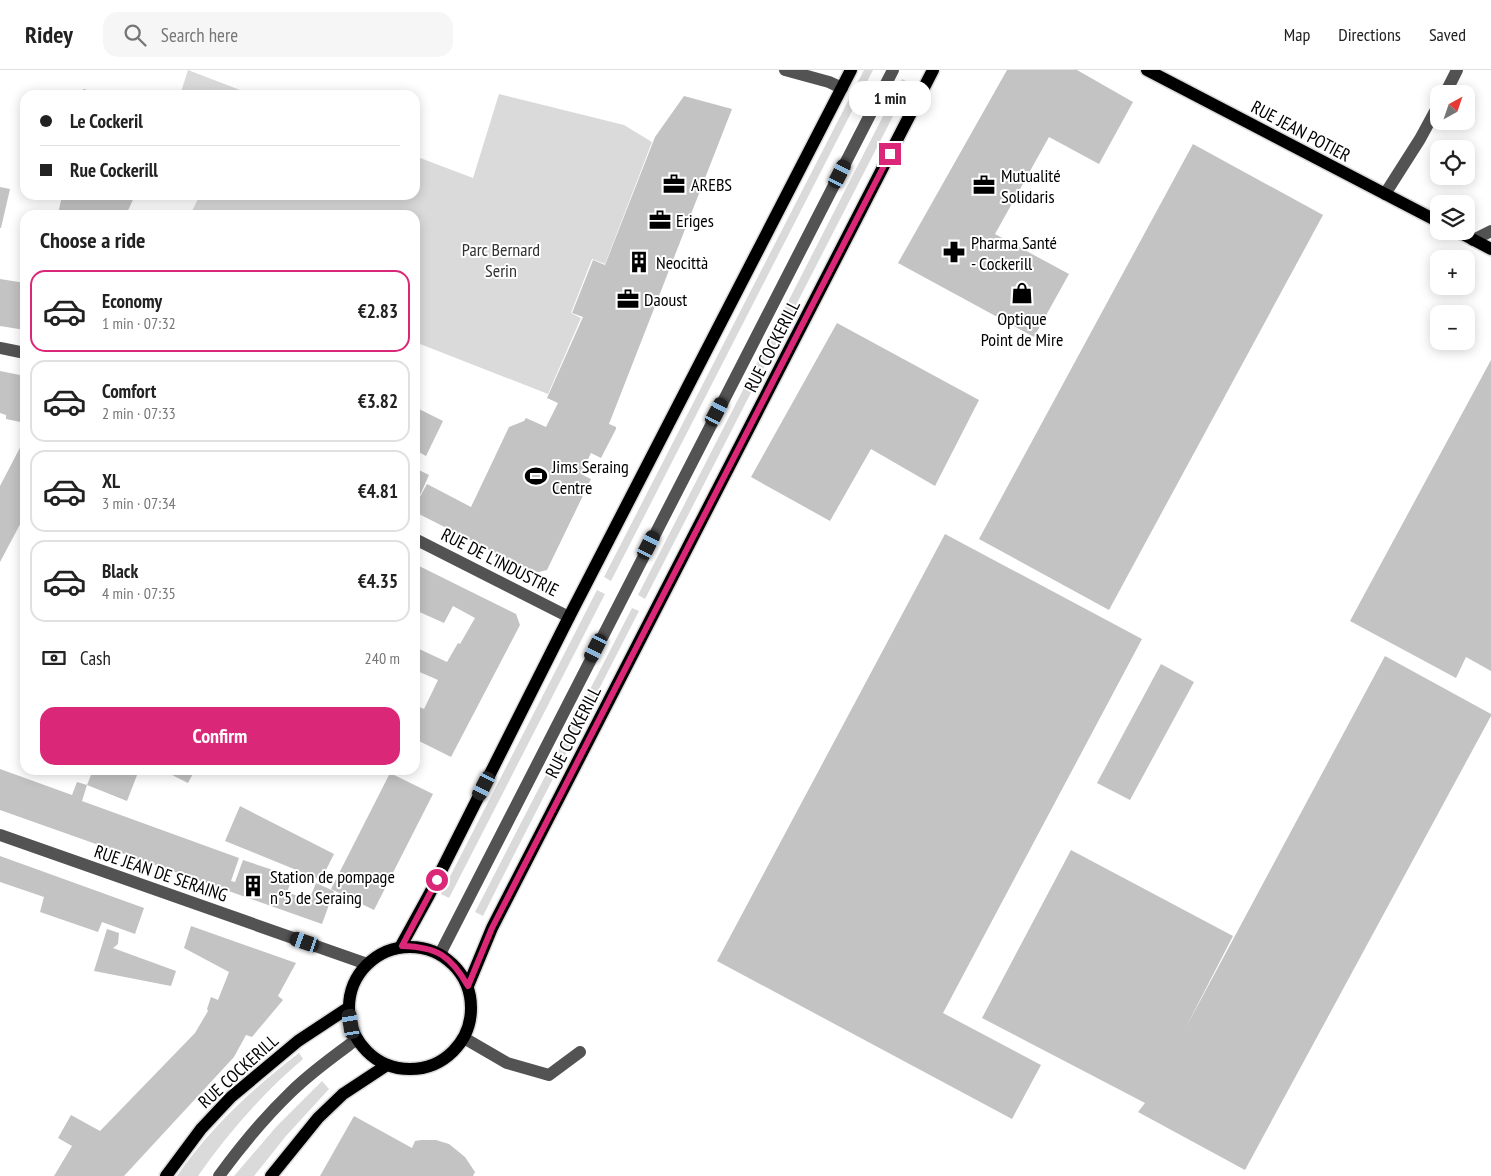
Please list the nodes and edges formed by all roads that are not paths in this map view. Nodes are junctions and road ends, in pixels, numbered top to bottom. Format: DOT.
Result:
graph roads {
  1 [pos="785,70"];
  2 [pos="851,70"];
  3 [pos="893,70"];
  4 [pos="933,70"];
  5 [pos="1147,70"];
  6 [pos="1457,70"];
  7 [pos="1449,85"];
  8 [pos="842,88"];
  9 [pos="1430,121"];
  10 [pos="1385,194"];
  11 [pos="1430,217"];
  12 [pos="1491,231"];
  13 [pos="1475,239"];
  14 [pos="1473,240"];
  15 [pos="1491,249"];
  16 [pos="0,348"];
  17 [pos="20,352"];
  18 [pos="420,542"];
  19 [pos="569,617"];
  20 [pos="0,834"];
  21 [pos="402,946"];
  22 [pos="440,954"];
  23 [pos="367,964"];
  24 [pos="468,986"];
  25 [pos="348,1008"];
  26 [pos="464,1038"];
  27 [pos="357,1039"];
  28 [pos="580,1052"];
  29 [pos="387,1065"];
  30 [pos="166,1176"];
  31 [pos="219,1176"];
  32 [pos="270,1176"];
  1 -- 8 [label="street"];
  2 -- 8 [label="main road"];
  3 -- 22 [label="street, RUE COCKERILL"];
  4 -- 24 [label="main road, RUE COCKERILL"];
  5 -- 10 [label="main road, RUE JEAN POTIER"];
  6 -- 7 [label="street"];
  8 -- 19 [label="main road"];
  9 -- 10 [label="street"];
  10 -- 11 [label="main road, RUE JEAN POTIER"];
  12 -- 13 [label="street"];
  14 -- 15 [label="main road"];
  16 -- 17 [label="street"];
  18 -- 19 [label="street, RUE DE L'INDUSTRIE"];
  19 -- 21 [label="main road"];
  20 -- 23 [label="street, RUE JEAN DE SERAING"];
  21 -- 22 [label="main road"];
  21 -- 23 [label="main road"];
  22 -- 24 [label="main road"];
  23 -- 25 [label="main road"];
  24 -- 26 [label="main road"];
  25 -- 27 [label="main road"];
  25 -- 30 [label="main road, RUE COCKERILL"];
  26 -- 28 [label="street"];
  26 -- 29 [label="main road"];
  27 -- 29 [label="main road"];
  27 -- 31 [label="street"];
  29 -- 32 [label="main road"];
}
